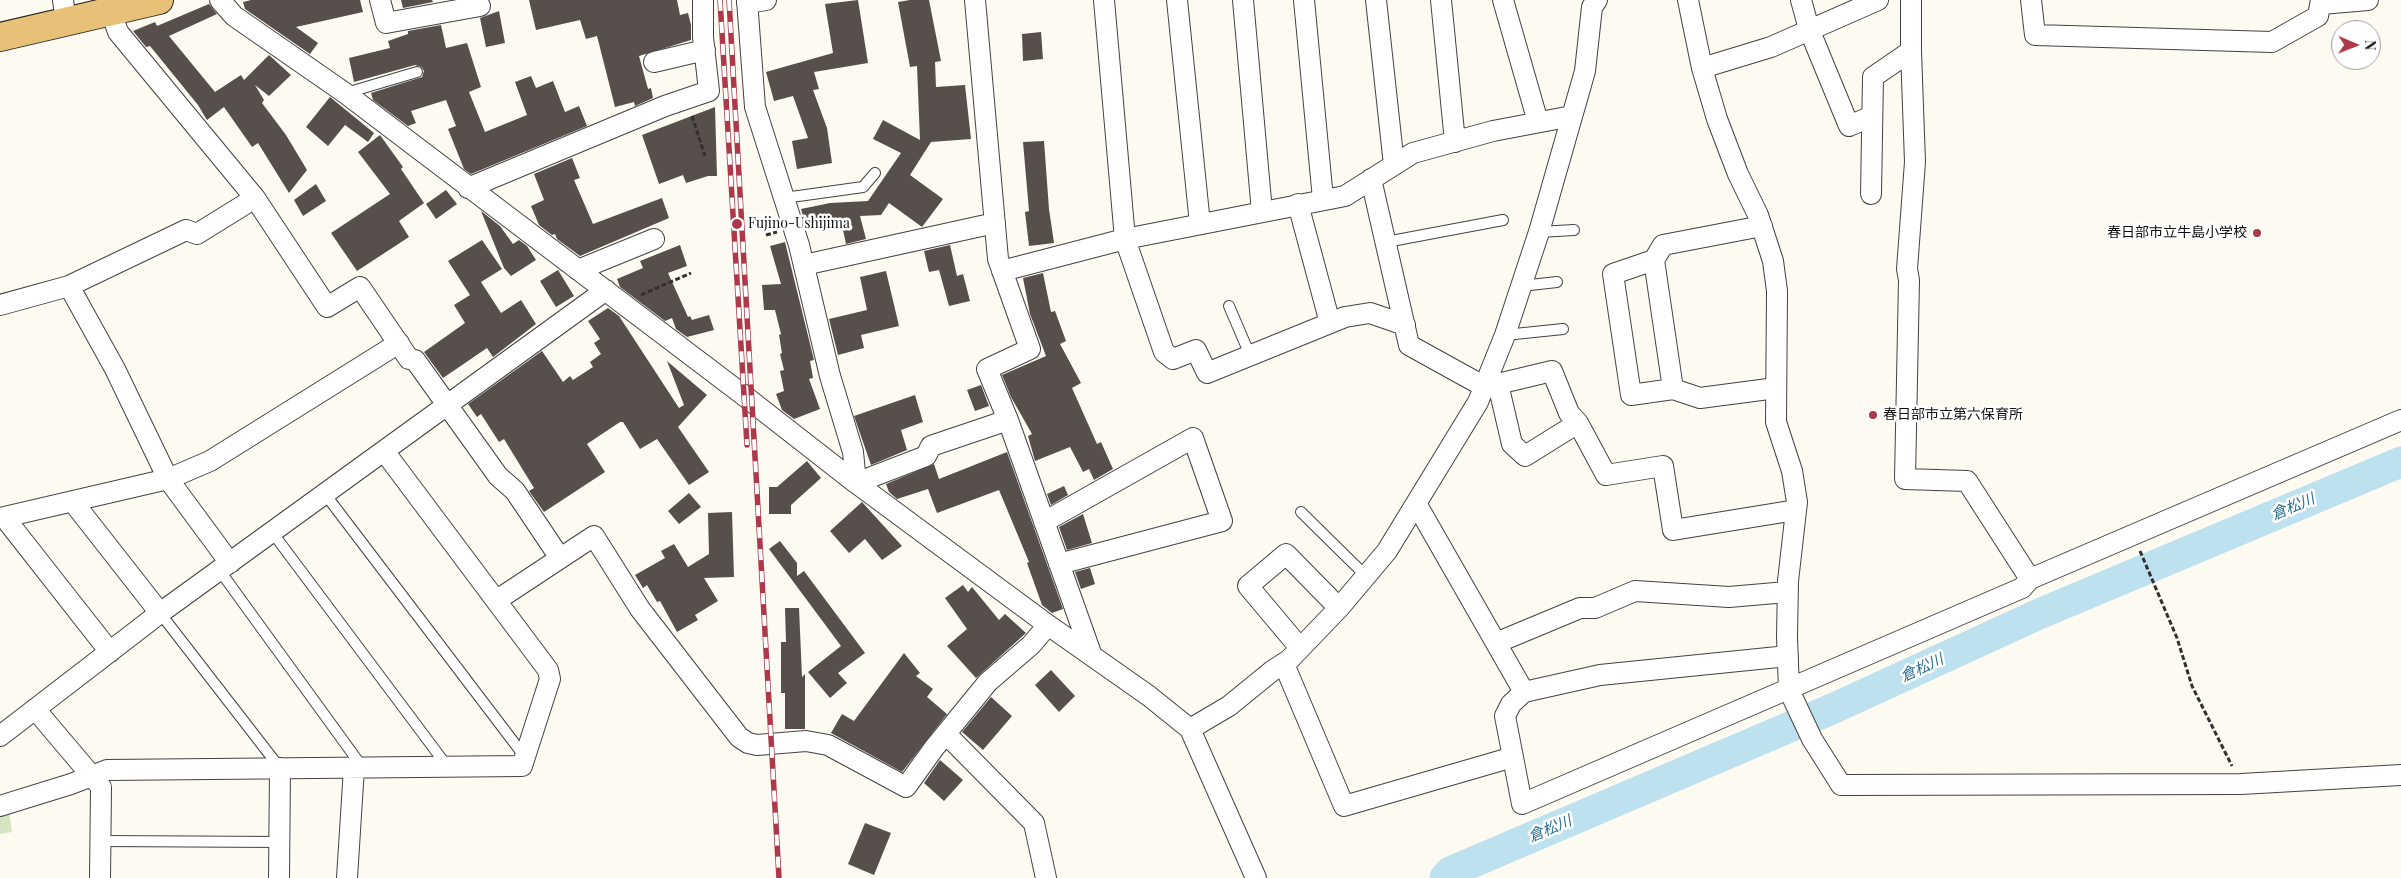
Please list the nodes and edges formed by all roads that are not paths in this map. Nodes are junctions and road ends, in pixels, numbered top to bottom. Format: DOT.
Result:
graph roads {
  1 [pos="159,0"];
  2 [pos="220,0"];
  3 [pos="380,0"];
  4 [pos="703,0"];
  5 [pos="975,0"];
  6 [pos="1104,0"];
  7 [pos="1177,0"];
  8 [pos="1243,0"];
  9 [pos="1304,0"];
  10 [pos="1376,0"];
  11 [pos="1441,0"];
  12 [pos="1503,0"];
  13 [pos="1596,0"];
  14 [pos="1688,0"];
  15 [pos="1801,0"];
  16 [pos="1911,0"];
  17 [pos="2031,0"];
  18 [pos="2368,0"];
  19 [pos="754,1"];
  20 [pos="1868,2"];
  21 [pos="2321,2"];
  22 [pos="480,6"];
  23 [pos="64,11"];
  24 [pos="111,11"];
  25 [pos="1809,29"];
  26 [pos="0,37"];
  27 [pos="705,50"];
  28 [pos="1911,51"];
  29 [pos="654,62"];
  30 [pos="1702,68"];
  31 [pos="416,72"];
  32 [pos="345,93"];
  33 [pos="1572,116"];
  34 [pos="1872,116"];
  35 [pos="1538,122"];
  36 [pos="1455,142"];
  37 [pos="1394,165"];
  38 [pos="876,173"];
  39 [pos="1371,179"];
  40 [pos="468,188"];
  41 [pos="1871,194"];
  42 [pos="255,198"];
  43 [pos="784,198"];
  44 [pos="1323,199"];
  45 [pos="1298,204"];
  46 [pos="1262,212"];
  47 [pos="1503,220"];
  48 [pos="995,223"];
  49 [pos="1200,224"];
  50 [pos="1762,226"];
  51 [pos="1574,230"];
  52 [pos="1539,232"];
  53 [pos="1125,239"];
  54 [pos="654,240"];
  55 [pos="1386,242"];
  56 [pos="1654,260"];
  57 [pos="804,265"];
  58 [pos="578,270"];
  59 [pos="1002,271"];
  60 [pos="1557,282"];
  61 [pos="69,286"];
  62 [pos="1521,286"];
  63 [pos="606,290"];
  64 [pos="0,306"];
  65 [pos="1229,306"];
  66 [pos="1330,323"];
  67 [pos="1405,325"];
  68 [pos="1563,329"];
  69 [pos="1505,335"];
  70 [pos="399,344"];
  71 [pos="1250,356"];
  72 [pos="1491,385"];
  73 [pos="1776,388"];
  74 [pos="1673,389"];
  75 [pos="447,406"];
  76 [pos="1008,420"];
  77 [pos="2401,420"];
  78 [pos="1578,423"];
  79 [pos="384,451"];
  80 [pos="168,479"];
  81 [pos="856,483"];
  82 [pos="325,494"];
  83 [pos="73,502"];
  84 [pos="1417,505"];
  85 [pos="1796,510"];
  86 [pos="1301,512"];
  87 [pos="2,518"];
  88 [pos="1044,522"];
  89 [pos="272,532"];
  90 [pos="560,558"];
  91 [pos="1059,564"];
  92 [pos="224,567"];
  93 [pos="1366,576"];
  94 [pos="2030,579"];
  95 [pos="1787,592"];
  96 [pos="497,600"];
  97 [pos="1339,608"];
  98 [pos="160,613"];
  99 [pos="1048,625"];
  100 [pos="1496,643"];
  101 [pos="1300,648"];
  102 [pos="110,652"];
  103 [pos="1092,656"];
  104 [pos="1788,656"];
  105 [pos="1284,664"];
  106 [pos="1524,692"];
  107 [pos="1791,693"];
  108 [pos="35,709"];
  109 [pos="1190,729"];
  110 [pos="946,734"];
  111 [pos="0,736"];
  112 [pos="525,757"];
  113 [pos="1513,757"];
  114 [pos="448,767"];
  115 [pos="280,768"];
  116 [pos="358,768"];
  117 [pos="2401,775"];
  118 [pos="93,776"];
  119 [pos="0,806"];
  120 [pos="101,841"];
  121 [pos="280,842"];
  122 [pos="100,878"];
  123 [pos="279,878"];
  124 [pos="347,878"];
  125 [pos="1046,878"];
  126 [pos="1256,878"];
  1 -- 24 [label="main road"];
  2 -- 32 [label="street"];
  3 -- 22 [label="street"];
  4 -- 27 [label="street"];
  5 -- 48 [label="street"];
  6 -- 53 [label="street"];
  7 -- 49 [label="street"];
  8 -- 46 [label="street"];
  9 -- 44 [label="street"];
  10 -- 37 [label="street"];
  11 -- 36 [label="street"];
  12 -- 35 [label="street"];
  13 -- 33 [label="street"];
  14 -- 30 [label="street"];
  15 -- 25 [label="street"];
  16 -- 28 [label="street"];
  17 -- 21 [label="street"];
  18 -- 21 [label="street"];
  19 -- 43 [label="street"];
  20 -- 25 [label="street"];
  23 -- 24 [label="main road"];
  23 -- 26 [label="main road"];
  24 -- 42 [label="street"];
  25 -- 30 [label="street"];
  25 -- 34 [label="street"];
  27 -- 29 [label="street"];
  27 -- 40 [label="street"];
  28 -- 34 [label="street"];
  28 -- 94 [label="street"];
  30 -- 50 [label="street"];
  31 -- 32 [label="lane"];
  32 -- 40 [label="street"];
  33 -- 35 [label="street"];
  33 -- 52 [label="street"];
  34 -- 41 [label="street"];
  35 -- 36 [label="street"];
  36 -- 37 [label="street"];
  37 -- 39 [label="street"];
  38 -- 43 [label="lane"];
  39 -- 44 [label="street"];
  39 -- 55 [label="street"];
  40 -- 58 [label="street"];
  42 -- 61 [label="street"];
  42 -- 70 [label="street"];
  43 -- 57 [label="street"];
  44 -- 45 [label="street"];
  45 -- 46 [label="street"];
  45 -- 66 [label="street"];
  46 -- 49 [label="street"];
  47 -- 55 [label="lane"];
  48 -- 57 [label="street"];
  48 -- 59 [label="street"];
  49 -- 53 [label="street"];
  50 -- 56 [label="street"];
  50 -- 73 [label="street"];
  51 -- 52 [label="lane"];
  52 -- 62 [label="street"];
  53 -- 59 [label="street"];
  53 -- 71 [label="street"];
  54 -- 58 [label="street"];
  55 -- 67 [label="street"];
  56 -- 74 [label="street"];
  56 -- 74 [label="street"];
  57 -- 81 [label="street"];
  58 -- 63 [label="street"];
  59 -- 76 [label="street"];
  60 -- 62 [label="lane"];
  61 -- 64 [label="street"];
  61 -- 80 [label="street"];
  62 -- 69 [label="street"];
  63 -- 75 [label="street"];
  63 -- 81 [label="street"];
  65 -- 71 [label="lane"];
  66 -- 67 [label="street"];
  66 -- 71 [label="street"];
  67 -- 72 [label="street"];
  68 -- 69 [label="lane"];
  69 -- 72 [label="street"];
  70 -- 75 [label="street"];
  70 -- 80 [label="street"];
  72 -- 78 [label="street"];
  72 -- 78 [label="street"];
  72 -- 84 [label="street"];
  73 -- 74 [label="street"];
  73 -- 85 [label="street"];
  75 -- 79 [label="street"];
  75 -- 90 [label="street"];
  76 -- 81 [label="street"];
  76 -- 88 [label="street"];
  77 -- 94 [label="street"];
  78 -- 85 [label="street"];
  79 -- 82 [label="street"];
  79 -- 96 [label="street"];
  80 -- 83 [label="street"];
  80 -- 92 [label="street"];
  81 -- 99 [label="street"];
  82 -- 89 [label="street"];
  82 -- 112 [label="lane"];
  83 -- 87 [label="street"];
  83 -- 98 [label="street"];
  84 -- 93 [label="street"];
  84 -- 100 [label="street"];
  85 -- 95 [label="street"];
  86 -- 93 [label="lane"];
  87 -- 102 [label="street"];
  88 -- 91 [label="street"];
  88 -- 91 [label="street"];
  89 -- 92 [label="street"];
  89 -- 114 [label="lane"];
  90 -- 96 [label="street"];
  90 -- 110 [label="street"];
  91 -- 103 [label="street"];
  92 -- 98 [label="street"];
  92 -- 116 [label="lane"];
  93 -- 97 [label="street"];
  94 -- 107 [label="street"];
  95 -- 100 [label="street"];
  95 -- 104 [label="street"];
  96 -- 112 [label="street"];
  97 -- 101 [label="street"];
  97 -- 101 [label="street"];
  98 -- 102 [label="street"];
  98 -- 115 [label="lane"];
  99 -- 103 [label="street"];
  99 -- 110 [label="street"];
  100 -- 106 [label="street"];
  101 -- 105 [label="street"];
  102 -- 108 [label="street"];
  103 -- 109 [label="street"];
  104 -- 106 [label="street"];
  104 -- 107 [label="street"];
  105 -- 109 [label="street"];
  105 -- 113 [label="street"];
  106 -- 113 [label="street"];
  107 -- 113 [label="street"];
  107 -- 117 [label="street"];
  108 -- 111 [label="street"];
  108 -- 118 [label="street"];
  109 -- 126 [label="street"];
  110 -- 125 [label="street"];
  112 -- 114 [label="street"];
  114 -- 116 [label="street"];
  115 -- 116 [label="street"];
  115 -- 118 [label="street"];
  115 -- 121 [label="street"];
  116 -- 124 [label="street"];
  118 -- 119 [label="street"];
  118 -- 120 [label="street"];
  120 -- 121 [label="lane"];
  120 -- 122 [label="street"];
  121 -- 123 [label="street"];
}
